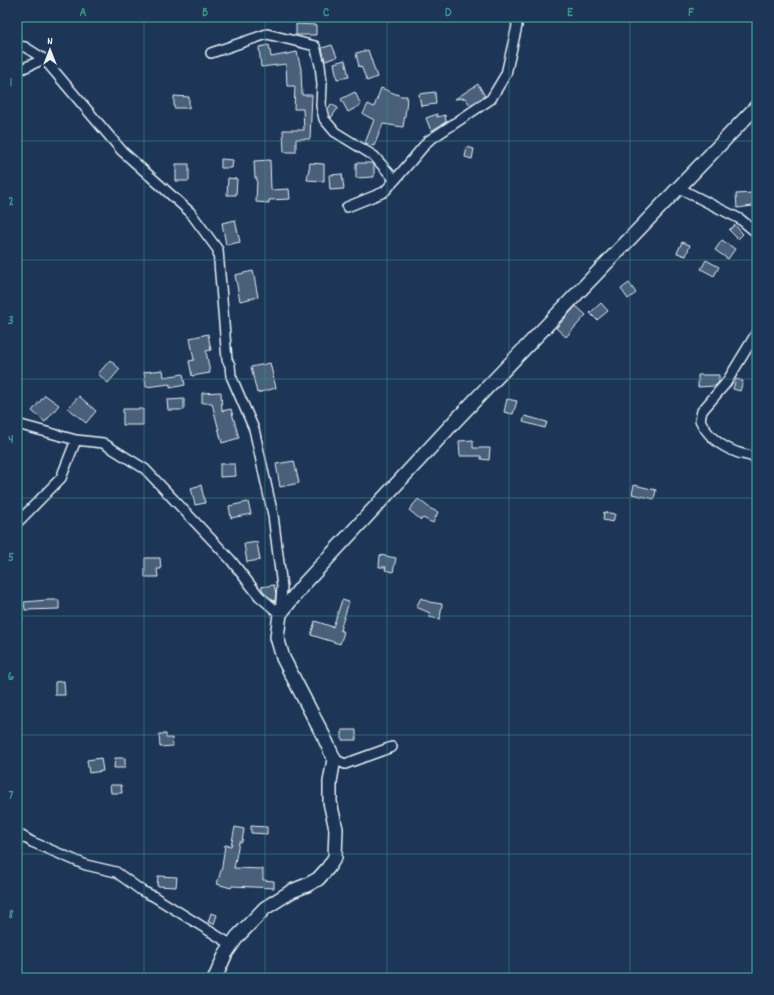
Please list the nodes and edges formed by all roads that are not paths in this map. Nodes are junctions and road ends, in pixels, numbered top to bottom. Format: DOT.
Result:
graph roads {
  1 [pos="516,17"];
  2 [pos="17,46"];
  3 [pos="211,53"];
  4 [pos="44,58"];
  5 [pos="17,71"];
  6 [pos="757,106"];
  7 [pos="395,180"];
  8 [pos="679,188"];
  9 [pos="347,207"];
  10 [pos="757,233"];
  11 [pos="757,332"];
  12 [pos="17,424"];
  13 [pos="76,440"];
  14 [pos="757,459"];
  15 [pos="17,523"];
  16 [pos="280,614"];
  17 [pos="392,747"];
  18 [pos="334,759"];
  19 [pos="17,833"];
  20 [pos="232,945"];
  21 [pos="215,978"];
  1 -- 7 [label="street"];
  2 -- 4 [label="street"];
  3 -- 7 [label="street"];
  4 -- 5 [label="street"];
  4 -- 16 [label="street"];
  6 -- 8 [label="street"];
  7 -- 9 [label="street"];
  8 -- 10 [label="street"];
  8 -- 16 [label="street"];
  11 -- 14 [label="street"];
  12 -- 13 [label="street"];
  13 -- 15 [label="street"];
  13 -- 16 [label="street"];
  16 -- 18 [label="street"];
  17 -- 18 [label="street"];
  18 -- 20 [label="street"];
  19 -- 20 [label="street"];
  20 -- 21 [label="street"];
}
